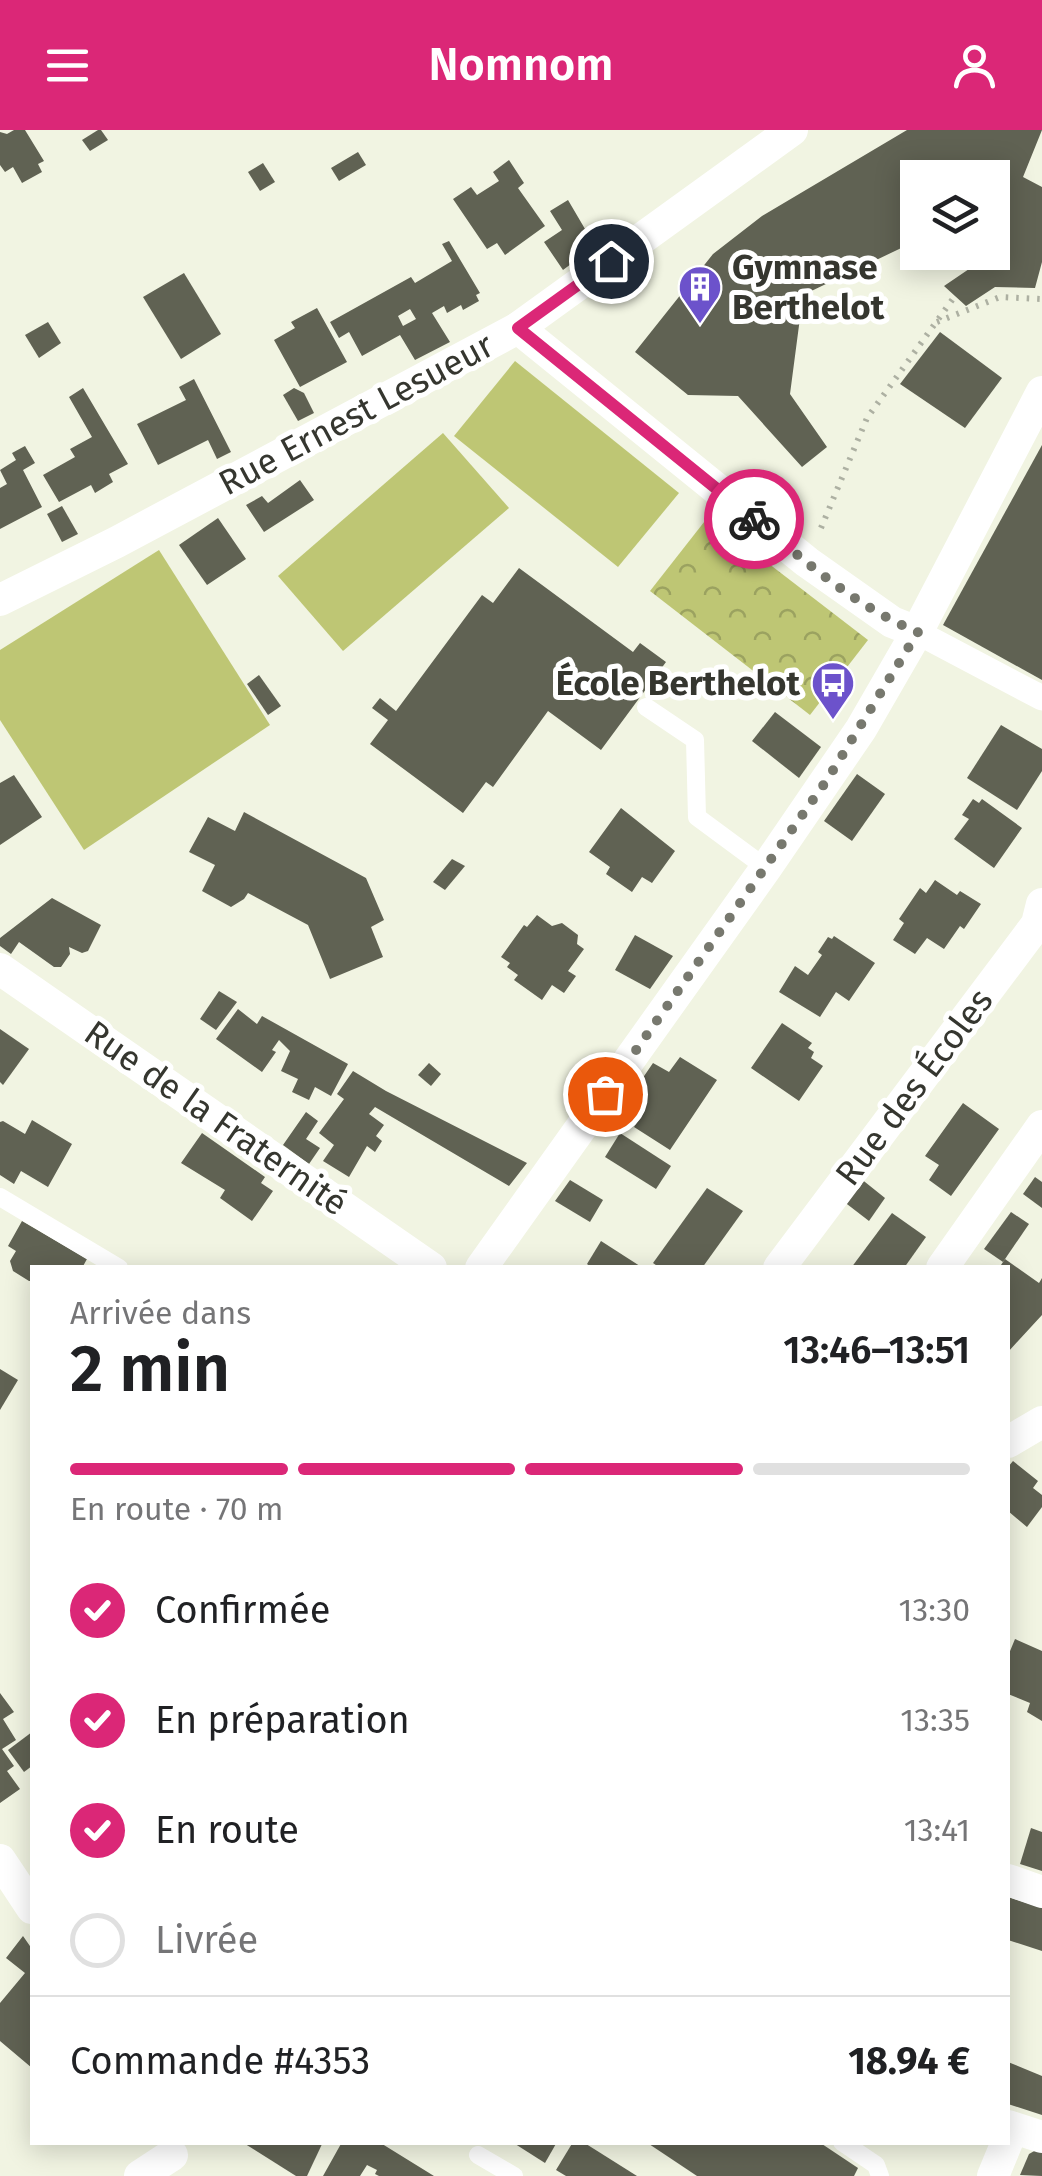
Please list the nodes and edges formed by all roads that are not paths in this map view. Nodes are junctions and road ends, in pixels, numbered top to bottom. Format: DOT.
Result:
graph roads {
  1 [pos="792,130"];
  2 [pos="518,328"];
  3 [pos="1042,392"];
  4 [pos="0,600"];
  5 [pos="918,632"];
  6 [pos="1042,698"];
  7 [pos="646,707"];
  8 [pos="766,868"];
  9 [pos="1042,904"];
  10 [pos="0,968"];
  11 [pos="1042,1126"];
  12 [pos="0,1197"];
  13 [pos="114,1265"];
  14 [pos="428,1265"];
  15 [pos="482,1265"];
  16 [pos="781,1265"];
  17 [pos="944,1265"];
  18 [pos="1042,1422"];
  19 [pos="1010,1441"];
  20 [pos="0,1860"];
  21 [pos="1010,1881"];
  22 [pos="1042,1892"];
  23 [pos="30,1905"];
  24 [pos="846,2145"];
  25 [pos="1010,2145"];
  26 [pos="478,2155"];
  27 [pos="172,2158"];
  28 [pos="140,2176"];
  29 [pos="514,2176"];
  30 [pos="880,2176"];
  31 [pos="993,2176"];
  1 -- 2 [label="street, Rue Ernest Lesueur"];
  2 -- 4 [label="street, Rue Ernest Lesueur"];
  2 -- 5 [label="street"];
  3 -- 5 [label="street"];
  5 -- 6 [label="street"];
  5 -- 8 [label="street"];
  7 -- 8 [label="lane"];
  8 -- 15 [label="street"];
  9 -- 16 [label="street, Rue des Écoles"];
  10 -- 14 [label="street, Rue de la Fraternité"];
  11 -- 17 [label="street"];
  12 -- 13 [label="lane"];
  18 -- 19 [label="street"];
  20 -- 23 [label="street"];
  21 -- 22 [label="street"];
  24 -- 30 [label="lane"];
  25 -- 31 [label="street"];
  26 -- 29 [label="lane"];
  27 -- 28 [label="street"];
}
